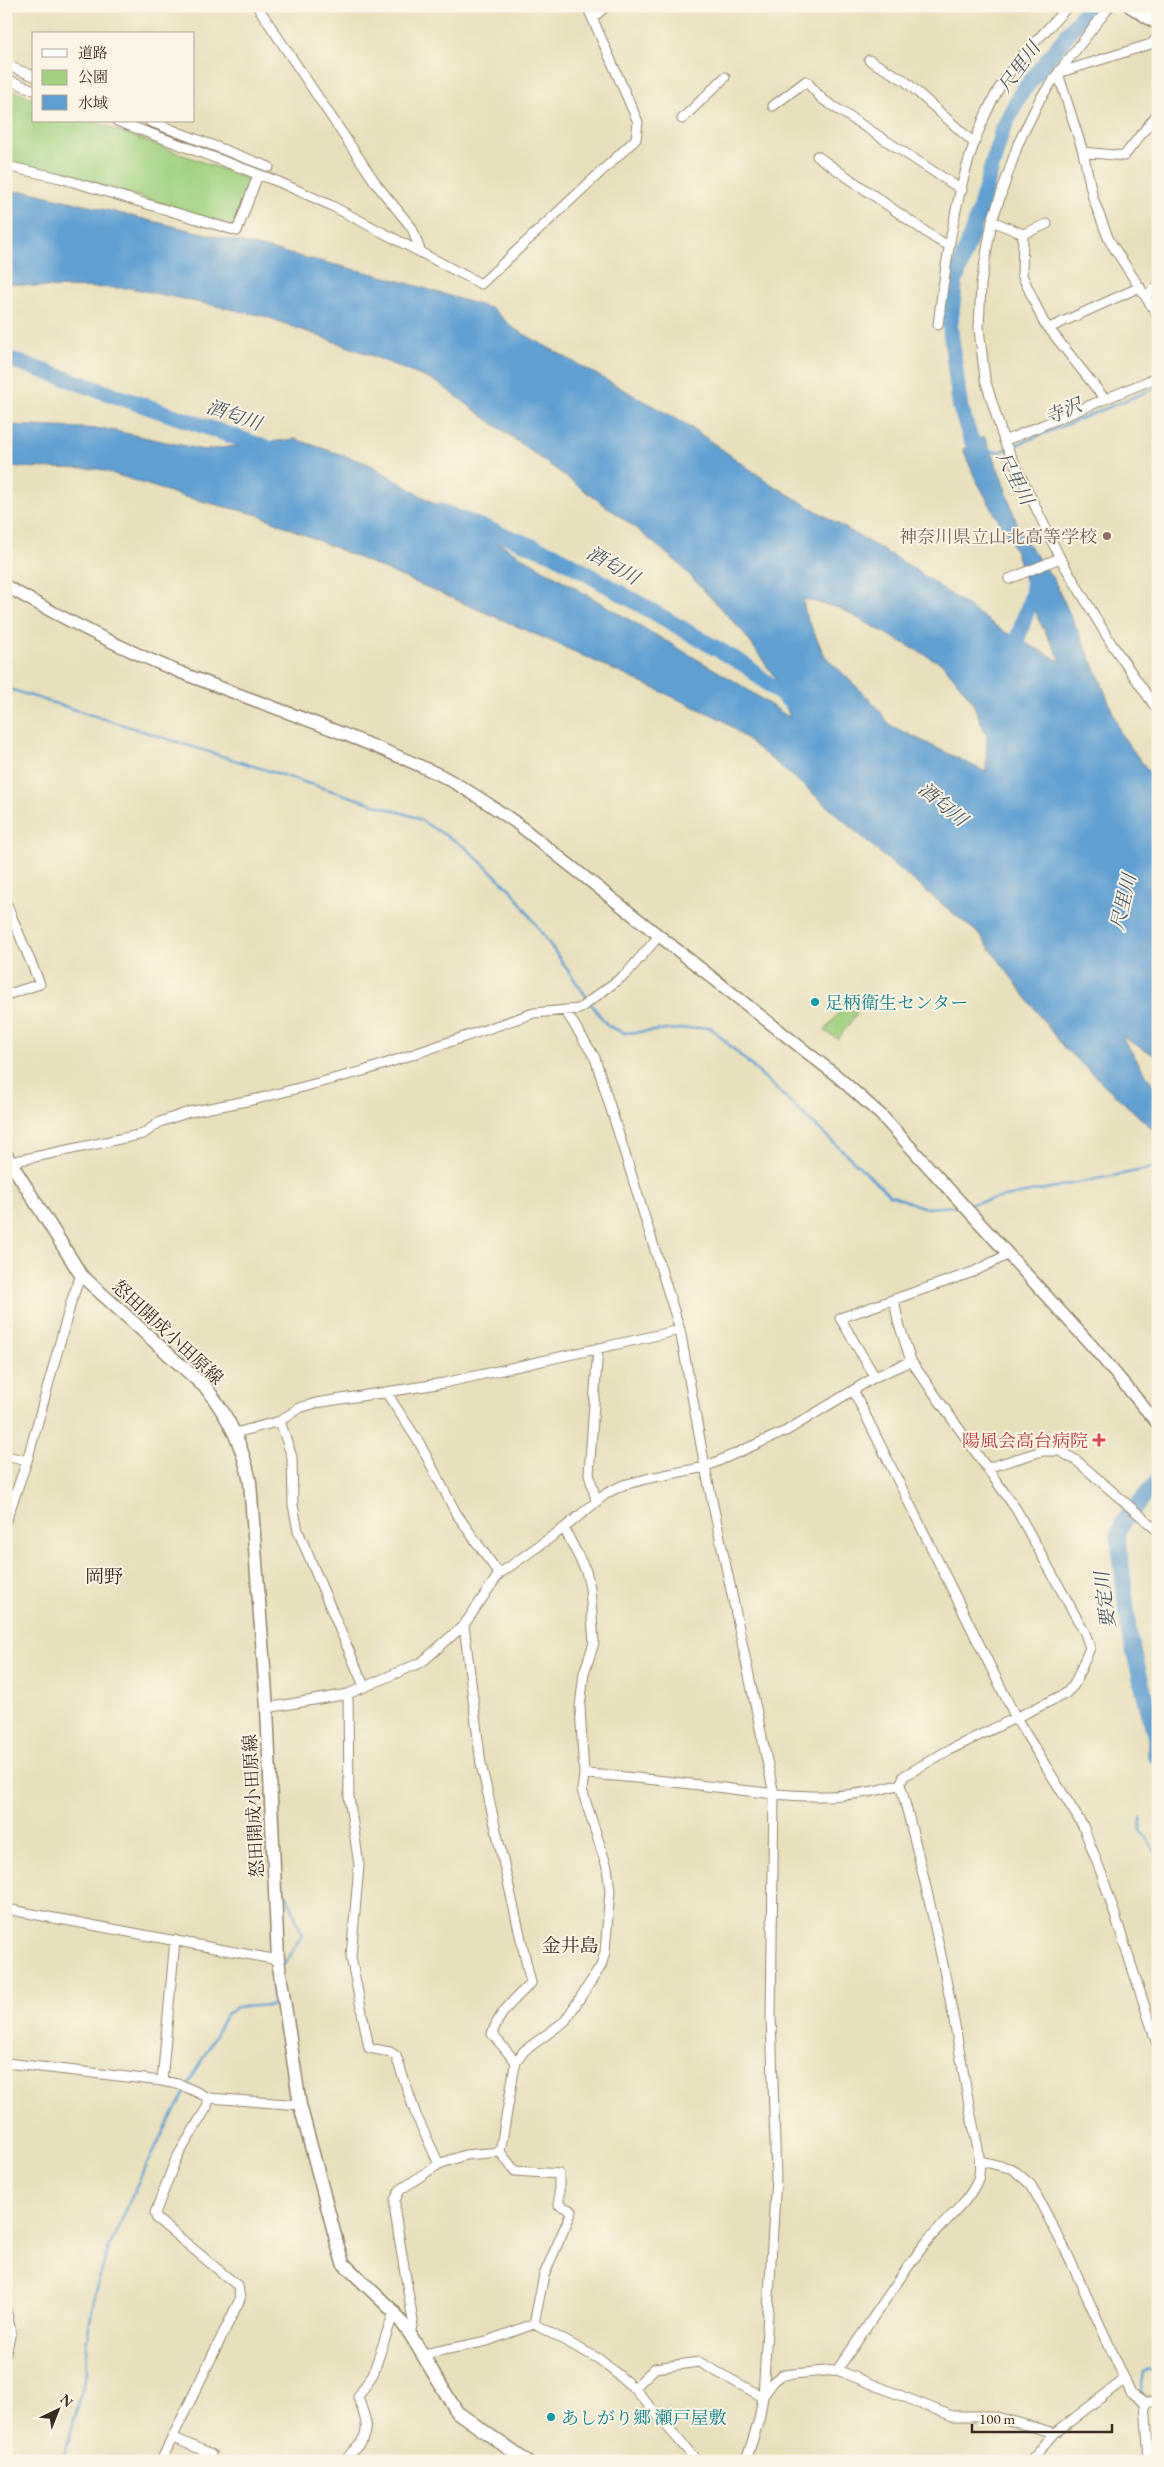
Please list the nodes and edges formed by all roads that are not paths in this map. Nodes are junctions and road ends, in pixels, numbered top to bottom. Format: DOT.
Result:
graph roads {
  1 [pos="257,6"];
  2 [pos="587,6"];
  3 [pos="606,6"];
  4 [pos="1068,6"];
  5 [pos="1110,6"];
  6 [pos="1130,6"];
  7 [pos="593,18"];
  8 [pos="1158,24"];
  9 [pos="1158,37"];
  10 [pos="870,60"];
  11 [pos="6,66"];
  12 [pos="1058,73"];
  13 [pos="32,75"];
  14 [pos="725,77"];
  15 [pos="6,79"];
  16 [pos="32,89"];
  17 [pos="773,106"];
  18 [pos="1158,113"];
  19 [pos="682,118"];
  20 [pos="120,122"];
  21 [pos="152,122"];
  22 [pos="974,143"];
  23 [pos="1083,152"];
  24 [pos="817,156"];
  25 [pos="6,166"];
  26 [pos="269,167"];
  27 [pos="258,175"];
  28 [pos="962,190"];
  29 [pos="992,221"];
  30 [pos="1047,224"];
  31 [pos="1023,234"];
  32 [pos="948,245"];
  33 [pos="421,253"];
  34 [pos="1140,287"];
  35 [pos="1158,287"];
  36 [pos="1146,295"];
  37 [pos="1158,316"];
  38 [pos="938,325"];
  39 [pos="1049,328"];
  40 [pos="1158,377"];
  41 [pos="1104,398"];
  42 [pos="1004,442"];
  43 [pos="1060,558"];
  44 [pos="1009,579"];
  45 [pos="6,586"];
  46 [pos="1158,711"];
  47 [pos="6,903"];
  48 [pos="659,936"];
  49 [pos="6,995"];
  50 [pos="565,1010"];
  51 [pos="8,1161"];
  52 [pos="1009,1254"];
  53 [pos="81,1275"];
  54 [pos="894,1300"];
  55 [pos="680,1330"];
  56 [pos="598,1348"];
  57 [pos="911,1361"];
  58 [pos="876,1377"];
  59 [pos="853,1390"];
  60 [pos="386,1392"];
  61 [pos="280,1421"];
  62 [pos="1158,1424"];
  63 [pos="235,1433"];
  64 [pos="6,1456"];
  65 [pos="27,1461"];
  66 [pos="705,1467"];
  67 [pos="986,1468"];
  68 [pos="596,1500"];
  69 [pos="6,1521"];
  70 [pos="564,1528"];
  71 [pos="1158,1531"];
  72 [pos="499,1574"];
  73 [pos="464,1625"];
  74 [pos="364,1686"];
  75 [pos="348,1694"];
  76 [pos="266,1708"];
  77 [pos="1016,1718"];
  78 [pos="584,1774"];
  79 [pos="900,1784"];
  80 [pos="774,1794"];
  81 [pos="6,1909"];
  82 [pos="175,1940"];
  83 [pos="278,1962"];
  84 [pos="1158,2047"];
  85 [pos="516,2062"];
  86 [pos="6,2063"];
  87 [pos="162,2081"];
  88 [pos="208,2098"];
  89 [pos="300,2105"];
  90 [pos="500,2152"];
  91 [pos="981,2161"];
  92 [pos="439,2164"];
  93 [pos="6,2310"];
  94 [pos="394,2312"];
  95 [pos="534,2324"];
  96 [pos="410,2334"];
  97 [pos="6,2353"];
  98 [pos="424,2354"];
  99 [pos="837,2370"];
  100 [pos="1125,2379"];
  101 [pos="634,2388"];
  102 [pos="763,2396"];
  103 [pos="1145,2402"];
  104 [pos="1158,2402"];
  105 [pos="1055,2433"];
  106 [pos="172,2437"];
  107 [pos="351,2458"];
  108 [pos="161,2461"];
  109 [pos="209,2461"];
  110 [pos="526,2461"];
  111 [pos="697,2461"];
  112 [pos="746,2461"];
  113 [pos="1030,2461"];
  114 [pos="1149,2461"];
  1 -- 33 [label="street"];
  2 -- 7 [label="street"];
  3 -- 7 [label="street"];
  4 -- 22 [label="street"];
  5 -- 12 [label="street"];
  6 -- 8 [label="main road"];
  7 -- 33 [label="street"];
  9 -- 12 [label="street"];
  10 -- 22 [label="street"];
  11 -- 13 [label="street"];
  12 -- 23 [label="street"];
  12 -- 29 [label="street"];
  14 -- 19 [label="street"];
  15 -- 16 [label="street"];
  17 -- 28 [label="street"];
  18 -- 23 [label="street"];
  20 -- 27 [label="street"];
  21 -- 26 [label="street"];
  22 -- 28 [label="street"];
  23 -- 34 [label="street"];
  24 -- 32 [label="street"];
  25 -- 27 [label="street"];
  27 -- 33 [label="street"];
  28 -- 32 [label="street"];
  29 -- 31 [label="street"];
  29 -- 42 [label="street"];
  30 -- 31 [label="street"];
  31 -- 39 [label="street"];
  32 -- 38 [label="street"];
  34 -- 36 [label="street"];
  34 -- 39 [label="street"];
  35 -- 36 [label="street"];
  36 -- 37 [label="street"];
  39 -- 41 [label="street"];
  40 -- 41 [label="street"];
  41 -- 42 [label="street"];
  42 -- 43 [label="street"];
  43 -- 44 [label="street"];
  43 -- 46 [label="street"];
  45 -- 48 [label="street"];
  47 -- 49 [label="street"];
  48 -- 50 [label="street"];
  48 -- 52 [label="street"];
  50 -- 51 [label="street"];
  50 -- 55 [label="street"];
  51 -- 53 [label="main road, 怒田開成小田原線"];
  52 -- 54 [label="street"];
  52 -- 62 [label="street"];
  53 -- 63 [label="main road, 怒田開成小田原線"];
  53 -- 65 [label="street"];
  54 -- 57 [label="street"];
  54 -- 58 [label="street"];
  55 -- 56 [label="street"];
  55 -- 66 [label="street"];
  56 -- 60 [label="street"];
  56 -- 68 [label="street"];
  57 -- 58 [label="street"];
  57 -- 67 [label="street"];
  58 -- 59 [label="street"];
  59 -- 66 [label="street"];
  59 -- 77 [label="street"];
  60 -- 61 [label="street"];
  60 -- 72 [label="street"];
  61 -- 63 [label="street"];
  61 -- 74 [label="street"];
  63 -- 76 [label="main road, 怒田開成小田原線"];
  64 -- 65 [label="street"];
  65 -- 69 [label="street"];
  66 -- 68 [label="street"];
  66 -- 80 [label="street"];
  67 -- 71 [label="street"];
  67 -- 77 [label="street"];
  68 -- 70 [label="street"];
  70 -- 72 [label="street"];
  70 -- 78 [label="street"];
  72 -- 73 [label="street"];
  73 -- 74 [label="street"];
  73 -- 85 [label="street"];
  74 -- 75 [label="street"];
  75 -- 76 [label="street"];
  75 -- 92 [label="street"];
  76 -- 83 [label="main road, 怒田開成小田原線"];
  77 -- 79 [label="street"];
  77 -- 84 [label="street"];
  78 -- 80 [label="street"];
  78 -- 85 [label="street"];
  79 -- 80 [label="street"];
  79 -- 91 [label="street"];
  80 -- 102 [label="street"];
  81 -- 82 [label="street"];
  82 -- 83 [label="street"];
  82 -- 87 [label="street"];
  83 -- 89 [label="main road, 怒田開成小田原線"];
  85 -- 90 [label="street"];
  86 -- 87 [label="street"];
  87 -- 88 [label="street"];
  88 -- 89 [label="street"];
  88 -- 106 [label="street"];
  89 -- 94 [label="main road, 怒田開成小田原線"];
  90 -- 92 [label="street"];
  90 -- 95 [label="street"];
  91 -- 99 [label="street"];
  91 -- 100 [label="street"];
  92 -- 96 [label="street"];
  93 -- 97 [label="street"];
  94 -- 96 [label="main road, 怒田開成小田原線"];
  94 -- 107 [label="street"];
  95 -- 98 [label="street"];
  95 -- 101 [label="street"];
  96 -- 98 [label="main road, 怒田開成小田原線"];
  98 -- 110 [label="main road, 怒田開成小田原線"];
  99 -- 102 [label="street"];
  99 -- 105 [label="street"];
  100 -- 103 [label="street"];
  100 -- 105 [label="street"];
  101 -- 102 [label="street"];
  101 -- 111 [label="street"];
  102 -- 112 [label="street"];
  103 -- 104 [label="street"];
  103 -- 114 [label="street"];
  105 -- 113 [label="street"];
  106 -- 108 [label="street"];
  106 -- 109 [label="street"];
}
